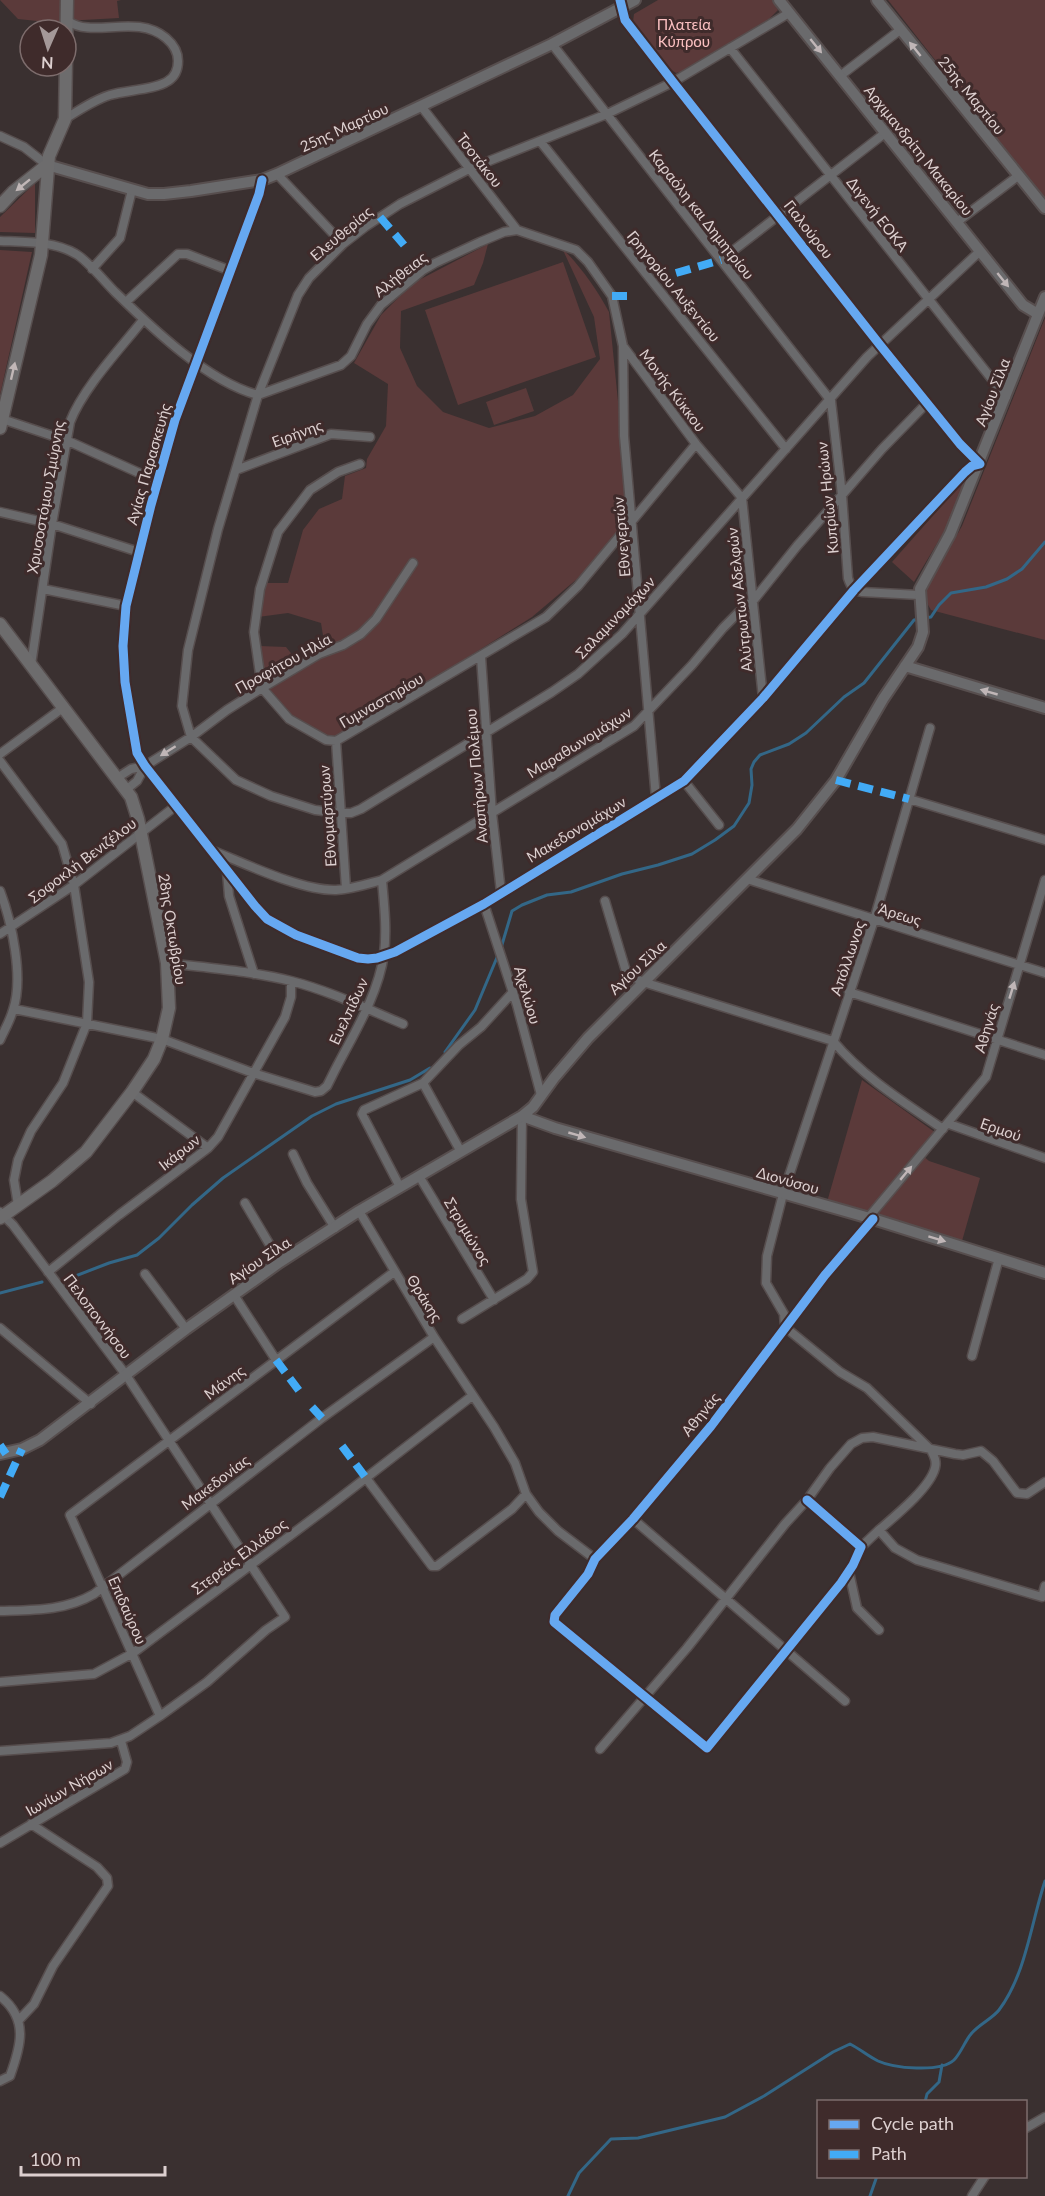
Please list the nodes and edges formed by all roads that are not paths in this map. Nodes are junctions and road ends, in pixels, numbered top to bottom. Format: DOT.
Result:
graph roads {
  1 [pos="68,0"];
  2 [pos="635,0"];
  3 [pos="779,0"];
  4 [pos="877,0"];
  5 [pos="621,4"];
  6 [pos="789,13"];
  7 [pos="68,18"];
  8 [pos="78,26"];
  9 [pos="900,30"];
  10 [pos="552,44"];
  11 [pos="730,48"];
  12 [pos="840,76"];
  13 [pos="66,78"];
  14 [pos="673,82"];
  15 [pos="421,106"];
  16 [pos="607,114"];
  17 [pos="65,119"];
  18 [pos="885,133"];
  19 [pos="0,136"];
  20 [pos="540,141"];
  21 [pos="47,165"];
  22 [pos="469,169"];
  23 [pos="277,174"];
  24 [pos="830,175"];
  25 [pos="1018,176"];
  26 [pos="262,180"];
  27 [pos="132,190"];
  28 [pos="0,206"];
  29 [pos="1045,208"];
  30 [pos="779,214"];
  31 [pos="957,222"];
  32 [pos="517,230"];
  33 [pos="0,240"];
  34 [pos="42,244"];
  35 [pos="343,244"];
  36 [pos="979,252"];
  37 [pos="721,260"];
  38 [pos="92,269"];
  39 [pos="231,271"];
  40 [pos="1045,297"];
  41 [pos="928,299"];
  42 [pos="126,302"];
  43 [pos="1038,314"];
  44 [pos="143,320"];
  45 [pos="880,345"];
  46 [pos="623,346"];
  47 [pos="196,362"];
  48 [pos="258,395"];
  49 [pos="1006,397"];
  50 [pos="831,401"];
  51 [pos="927,403"];
  52 [pos="1,424"];
  53 [pos="370,437"];
  54 [pos="68,441"];
  55 [pos="696,444"];
  56 [pos="786,449"];
  57 [pos="360,464"];
  58 [pos="980,464"];
  59 [pos="236,471"];
  60 [pos="157,481"];
  61 [pos="842,495"];
  62 [pos="742,498"];
  63 [pos="0,512"];
  64 [pos="633,519"];
  65 [pos="52,524"];
  66 [pos="139,552"];
  67 [pos="413,563"];
  68 [pos="43,589"];
  69 [pos="854,590"];
  70 [pos="919,595"];
  71 [pos="753,601"];
  72 [pos="126,606"];
  73 [pos="641,612"];
  74 [pos="0,624"];
  75 [pos="481,657"];
  76 [pos="31,665"];
  77 [pos="905,666"];
  78 [pos="261,688"];
  79 [pos="763,698"];
  80 [pos="64,708"];
  81 [pos="1045,708"];
  82 [pos="649,712"];
  83 [pos="930,728"];
  84 [pos="485,731"];
  85 [pos="191,737"];
  86 [pos="336,741"];
  87 [pos="0,754"];
  88 [pos="0,761"];
  89 [pos="145,766"];
  90 [pos="117,778"];
  91 [pos="684,781"];
  92 [pos="127,789"];
  93 [pos="656,798"];
  94 [pos="909,799"];
  95 [pos="177,805"];
  96 [pos="340,813"];
  97 [pos="492,813"];
  98 [pos="719,825"];
  99 [pos="141,833"];
  100 [pos="1045,840"];
  101 [pos="210,850"];
  102 [pos="227,871"];
  103 [pos="747,879"];
  104 [pos="382,880"];
  105 [pos="1045,880"];
  106 [pos="74,885"];
  107 [pos="346,888"];
  108 [pos="0,891"];
  109 [pos="501,892"];
  110 [pos="605,901"];
  111 [pos="484,904"];
  112 [pos="874,920"];
  113 [pos="10,929"];
  114 [pos="0,934"];
  115 [pos="384,956"];
  116 [pos="167,963"];
  117 [pos="1020,964"];
  118 [pos="1045,972"];
  119 [pos="254,974"];
  120 [pos="291,981"];
  121 [pos="643,982"];
  122 [pos="513,992"];
  123 [pos="849,992"];
  124 [pos="366,1008"];
  125 [pos="14,1009"];
  126 [pos="87,1023"];
  127 [pos="404,1024"];
  128 [pos="162,1039"];
  129 [pos="997,1039"];
  130 [pos="0,1040"];
  131 [pos="833,1041"];
  132 [pos="1045,1055"];
  133 [pos="253,1073"];
  134 [pos="423,1083"];
  135 [pos="132,1092"];
  136 [pos="541,1095"];
  137 [pos="522,1116"];
  138 [pos="946,1126"];
  139 [pos="208,1148"];
  140 [pos="461,1152"];
  141 [pos="293,1154"];
  142 [pos="1045,1158"];
  143 [pos="419,1176"];
  144 [pos="400,1187"];
  145 [pos="783,1194"];
  146 [pos="245,1203"];
  147 [pos="18,1205"];
  148 [pos="359,1212"];
  149 [pos="1,1215"];
  150 [pos="871,1219"];
  151 [pos="334,1228"];
  152 [pos="999,1258"];
  153 [pos="280,1262"];
  154 [pos="48,1272"];
  155 [pos="394,1272"];
  156 [pos="1045,1273"];
  157 [pos="145,1274"];
  158 [pos="234,1295"];
  159 [pos="494,1299"];
  160 [pos="462,1319"];
  161 [pos="785,1327"];
  162 [pos="0,1328"];
  163 [pos="186,1329"];
  164 [pos="434,1337"];
  165 [pos="972,1356"];
  166 [pos="276,1360"];
  167 [pos="126,1375"];
  168 [pos="472,1396"];
  169 [pos="91,1404"];
  170 [pos="168,1440"];
  171 [pos="931,1450"];
  172 [pos="0,1454"];
  173 [pos="366,1478"];
  174 [pos="1045,1482"];
  175 [pos="526,1494"];
  176 [pos="807,1500"];
  177 [pos="210,1503"];
  178 [pos="70,1515"];
  179 [pos="633,1519"];
  180 [pos="879,1530"];
  181 [pos="861,1547"];
  182 [pos="595,1559"];
  183 [pos="250,1564"];
  184 [pos="849,1572"];
  185 [pos="103,1587"];
  186 [pos="1045,1587"];
  187 [pos="726,1599"];
  188 [pos="0,1611"];
  189 [pos="879,1630"];
  190 [pos="785,1651"];
  191 [pos="133,1653"];
  192 [pos="0,1682"];
  193 [pos="644,1696"];
  194 [pos="845,1701"];
  195 [pos="160,1716"];
  196 [pos="121,1741"];
  197 [pos="600,1749"];
  198 [pos="0,1751"];
  199 [pos="32,1824"];
  200 [pos="0,1843"];
  201 [pos="0,1996"];
  202 [pos="19,2020"];
  203 [pos="0,2081"];
  204 [pos="1045,2117"];
  205 [pos="1027,2127"];
  206 [pos="984,2178"];
  207 [pos="972,2196"];
  1 -- 7 [label="main road"];
  2 -- 5 [label="street, 25ης Μαρτίου"];
  3 -- 6 [label="street, Αρχιμανδρίτη Μακαρίου"];
  4 -- 9 [label="street, 25ης Μαρτίου"];
  5 -- 10 [label="street, 25ης Μαρτίου"];
  5 -- 14 [label="street, Γιαλούρου"];
  6 -- 11 [label="street, Ελευθερίας"];
  6 -- 12 [label="street, Αρχιμανδρίτη Μακαρίου, one-way"];
  8 -- 17 [label="street"];
  9 -- 12 [label="street"];
  25 -- 9 [label="street, 25ης Μαρτίου, one-way"];
  10 -- 15 [label="street, 25ης Μαρτίου"];
  10 -- 16 [label="street, Καραόλη και Δημητρίου"];
  11 -- 14 [label="street, Ελευθερίας"];
  11 -- 24 [label="street, Διγενή ΕΟΚΑ"];
  12 -- 18 [label="street, Αρχιμανδρίτη Μακαρίου"];
  13 -- 17 [label="main road"];
  14 -- 16 [label="street, Ελευθερίας"];
  14 -- 30 [label="street, Γιαλούρου"];
  15 -- 22 [label="street, Τσοτάκου"];
  15 -- 23 [label="street, 25ης Μαρτίου"];
  16 -- 20 [label="street, Ελευθερίας"];
  16 -- 37 [label="street, Καραόλη και Δημητρίου"];
  17 -- 21 [label="main road"];
  18 -- 24 [label="street"];
  18 -- 31 [label="street, Αρχιμανδρίτη Μακαρίου"];
  19 -- 21 [label="street"];
  20 -- 22 [label="street, Ελευθερίας"];
  20 -- 56 [label="street, Γρηγορίου Αυξεντίου"];
  21 -- 27 [label="street, 25ης Μαρτίου"];
  21 -- 28 [label="main road, one-way"];
  21 -- 34 [label="main road"];
  22 -- 32 [label="street, Τσοτάκου"];
  22 -- 35 [label="street, Ελευθερίας"];
  23 -- 26 [label="street, 25ης Μαρτίου"];
  23 -- 35 [label="street"];
  24 -- 30 [label="street"];
  24 -- 41 [label="street, Διγενή ΕΟΚΑ"];
  25 -- 29 [label="street, 25ης Μαρτίου"];
  25 -- 31 [label="street"];
  26 -- 27 [label="street, 25ης Μαρτίου"];
  26 -- 39 [label="street, Αγίας Παρασκευής"];
  27 -- 38 [label="street"];
  30 -- 37 [label="street"];
  30 -- 45 [label="street, Γιαλούρου"];
  31 -- 36 [label="street, Αρχιμανδρίτη Μακαρίου"];
  32 -- 46 [label="street, Μονής Κύκκου"];
  32 -- 48 [label="street, Αλήθειας"];
  33 -- 34 [label="street"];
  34 -- 38 [label="street"];
  52 -- 34 [label="main road, one-way"];
  35 -- 48 [label="street, Ελευθερίας"];
  36 -- 41 [label="street, Σαλαμινομάχων"];
  36 -- 43 [label="street, Αρχιμανδρίτη Μακαρίου, one-way"];
  37 -- 50 [label="street, Καραόλη και Δημητρίου"];
  38 -- 42 [label="street"];
  39 -- 42 [label="street"];
  39 -- 47 [label="street, Αγίας Παρασκευής"];
  40 -- 43 [label="street, Αγίου Σίλα"];
  41 -- 45 [label="street, Σαλαμινομάχων"];
  41 -- 49 [label="street, Διγενή ΕΟΚΑ"];
  42 -- 44 [label="street"];
  43 -- 49 [label="street, Αγίου Σίλα"];
  44 -- 47 [label="street"];
  44 -- 54 [label="street, Χρυσοστόμου Σμύρνης"];
  45 -- 50 [label="street, Σαλαμινομάχων"];
  45 -- 51 [label="street, Γιαλούρου"];
  46 -- 55 [label="street, Μονής Κύκκου"];
  46 -- 64 [label="street, Εθνεγερτών"];
  47 -- 48 [label="street"];
  47 -- 60 [label="street, Αγίας Παρασκευής"];
  48 -- 59 [label="street, Ελευθερίας"];
  49 -- 58 [label="street, Αγίου Σίλα"];
  50 -- 56 [label="street, Σαλαμινομάχων"];
  50 -- 61 [label="street, Κυπρίων Ηρώων"];
  51 -- 58 [label="street, Γιαλούρου"];
  51 -- 61 [label="street, Μαραθωνομάχων"];
  52 -- 54 [label="street"];
  53 -- 59 [label="street, Ειρήνης"];
  54 -- 60 [label="street"];
  54 -- 65 [label="street, Χρυσοστόμου Σμύρνης"];
  55 -- 62 [label="street, Μονής Κύκκου"];
  55 -- 64 [label="street, Γυμναστηρίου"];
  56 -- 62 [label="street, Σαλαμινομάχων"];
  57 -- 78 [label="street"];
  58 -- 69 [label="street, Μακεδονομάχων"];
  58 -- 70 [label="street, Αγίου Σίλα"];
  59 -- 85 [label="street, Ελευθερίας"];
  60 -- 66 [label="street, Αγίας Παρασκευής"];
  61 -- 69 [label="street, Κυπρίων Ηρώων"];
  61 -- 71 [label="street, Μαραθωνομάχων"];
  62 -- 71 [label="street, Αλύτρωτων Αδελφών"];
  62 -- 73 [label="street, Σαλαμινομάχων"];
  63 -- 65 [label="street"];
  64 -- 73 [label="street, Εθνεγερτών"];
  64 -- 75 [label="street, Γυμναστηρίου"];
  65 -- 66 [label="street"];
  65 -- 68 [label="street, Χρυσοστόμου Σμύρνης"];
  66 -- 72 [label="street, Αγίας Παρασκευής"];
  67 -- 78 [label="street, Προφήτου Ηλία"];
  68 -- 72 [label="street"];
  68 -- 76 [label="street, Χρυσοστόμου Σμύρνης"];
  69 -- 70 [label="street"];
  69 -- 79 [label="street, Μακεδονομάχων"];
  70 -- 77 [label="street, Αγίου Σίλα"];
  71 -- 79 [label="street, Αλύτρωτων Αδελφών"];
  71 -- 82 [label="street, Μαραθωνομάχων"];
  72 -- 89 [label="street, Αγίας Παρασκευής"];
  73 -- 82 [label="street, Εθνεγερτών"];
  73 -- 84 [label="street, Σαλαμινομάχων"];
  74 -- 76 [label="main road, 28ης Οκτωβρίου"];
  75 -- 84 [label="street, Αναπήρων Πολέμου"];
  75 -- 86 [label="street, Γυμναστηρίου"];
  76 -- 80 [label="main road, 28ης Οκτωβρίου"];
  81 -- 77 [label="street, one-way"];
  77 -- 103 [label="street, Αγίου Σίλα"];
  78 -- 85 [label="street, Προφήτου Ηλία"];
  78 -- 86 [label="street, Γυμναστηρίου"];
  79 -- 91 [label="street, Μακεδονομάχων"];
  80 -- 87 [label="street"];
  80 -- 90 [label="main road, 28ης Οκτωβρίου"];
  82 -- 93 [label="street, Εθνεγερτών"];
  82 -- 97 [label="street, Μαραθωνομάχων"];
  83 -- 94 [label="street, Απόλλωνος"];
  84 -- 96 [label="street, Σαλαμινομάχων"];
  84 -- 97 [label="street, Αναπήρων Πολέμου"];
  85 -- 89 [label="street, Προφήτου Ηλία, one-way"];
  85 -- 96 [label="street, Σαλαμινομάχων"];
  86 -- 96 [label="street, Εθνομαρτύρων"];
  88 -- 106 [label="street"];
  89 -- 90 [label="street, Προφήτου Ηλία"];
  89 -- 92 [label="street, Προφήτου Ηλία"];
  89 -- 95 [label="street, Μακεδονομάχων"];
  90 -- 92 [label="main road, 28ης Οκτωβρίου"];
  91 -- 93 [label="street, Μακεδονομάχων"];
  91 -- 98 [label="street"];
  92 -- 99 [label="main road, 28ης Οκτωβρίου"];
  93 -- 109 [label="street, Μακεδονομάχων"];
  94 -- 100 [label="street"];
  94 -- 112 [label="street, Απόλλωνος"];
  95 -- 99 [label="street, Σοφοκλή Βενιζέλου"];
  95 -- 101 [label="street, Μακεδονομάχων"];
  96 -- 107 [label="street, Εθνομαρτύρων"];
  97 -- 104 [label="street, Μαραθωνομάχων"];
  97 -- 109 [label="street, Αναπήρων Πολέμου"];
  99 -- 106 [label="street, Σοφοκλή Βενιζέλου"];
  99 -- 116 [label="main road, 28ης Οκτωβρίου"];
  101 -- 102 [label="street, Μακεδονομάχων"];
  101 -- 107 [label="street, Μαραθωνομάχων"];
  102 -- 115 [label="street, Μακεδονομάχων"];
  102 -- 119 [label="street"];
  103 -- 112 [label="street, Άρεως"];
  103 -- 121 [label="street, Αγίου Σίλα"];
  104 -- 107 [label="street, Μαραθωνομάχων"];
  104 -- 115 [label="street, Ευελπίδων"];
  105 -- 117 [label="street, Αθηνάς"];
  106 -- 113 [label="street, Σοφοκλή Βενιζέλου"];
  106 -- 126 [label="street"];
  108 -- 113 [label="street"];
  109 -- 111 [label="street, Μακεδονομάχων"];
  110 -- 121 [label="street"];
  111 -- 115 [label="street, Μακεδονομάχων"];
  111 -- 122 [label="street, Αχελώου"];
  112 -- 117 [label="street, Άρεως"];
  112 -- 123 [label="street, Απόλλωνος"];
  113 -- 114 [label="street, Σοφοκλή Βενιζέλου"];
  113 -- 125 [label="street"];
  115 -- 124 [label="street, Ευελπίδων"];
  116 -- 119 [label="street"];
  116 -- 128 [label="main road, 28ης Οκτωβρίου"];
  117 -- 118 [label="street, Άρεως"];
  129 -- 117 [label="street, Αθηνάς, one-way"];
  119 -- 120 [label="street"];
  120 -- 124 [label="street"];
  120 -- 133 [label="street, Ικάρων"];
  121 -- 131 [label="street"];
  121 -- 136 [label="street, Αγίου Σίλα"];
  122 -- 134 [label="street"];
  122 -- 136 [label="street, Αχελώου"];
  123 -- 129 [label="street"];
  123 -- 131 [label="street, Απόλλωνος"];
  124 -- 127 [label="street"];
  124 -- 133 [label="street, Ευελπίδων"];
  125 -- 126 [label="street"];
  125 -- 130 [label="street"];
  126 -- 128 [label="street"];
  126 -- 147 [label="street"];
  128 -- 133 [label="street"];
  128 -- 135 [label="main road, 28ης Οκτωβρίου"];
  129 -- 132 [label="street"];
  129 -- 138 [label="street, Αθηνάς"];
  131 -- 138 [label="street, Ερμού"];
  131 -- 145 [label="street, Απόλλωνος"];
  133 -- 139 [label="street, Ικάρων"];
  134 -- 140 [label="street"];
  134 -- 144 [label="street"];
  135 -- 139 [label="street"];
  135 -- 147 [label="main road, 28ης Οκτωβρίου"];
  136 -- 137 [label="street, Αγίου Σίλα"];
  137 -- 140 [label="street, Αγίου Σίλα"];
  137 -- 145 [label="street, Διονύσου, one-way"];
  137 -- 159 [label="street"];
  138 -- 142 [label="street, Ερμού"];
  150 -- 138 [label="street, Αθηνάς, one-way"];
  139 -- 154 [label="street, Ικάρων"];
  140 -- 143 [label="street, Αγίου Σίλα"];
  141 -- 151 [label="street"];
  143 -- 144 [label="street, Αγίου Σίλα"];
  143 -- 159 [label="street, Στρυμώνος"];
  144 -- 148 [label="street, Αγίου Σίλα"];
  145 -- 150 [label="street, Διονύσου"];
  145 -- 161 [label="street, Απόλλωνος"];
  146 -- 153 [label="street"];
  147 -- 149 [label="main road, 28ης Οκτωβρίου"];
  148 -- 151 [label="street, Αγίου Σίλα"];
  148 -- 155 [label="street, Θράκης"];
  149 -- 154 [label="street, Πελοποννήσου"];
  150 -- 152 [label="street, Διονύσου, one-way"];
  150 -- 161 [label="street, Αθηνάς"];
  151 -- 153 [label="street, Αγίου Σίλα"];
  152 -- 156 [label="street, Διονύσου"];
  152 -- 165 [label="street"];
  153 -- 158 [label="street, Αγίου Σίλα"];
  154 -- 167 [label="street, Πελοποννήσου"];
  155 -- 164 [label="street, Θράκης"];
  155 -- 166 [label="street, Μάνης"];
  157 -- 163 [label="street"];
  158 -- 163 [label="street, Αγίου Σίλα"];
  158 -- 166 [label="street"];
  159 -- 160 [label="street"];
  161 -- 171 [label="street"];
  161 -- 179 [label="street, Αθηνάς"];
  162 -- 169 [label="street"];
  163 -- 167 [label="street, Αγίου Σίλα"];
  164 -- 168 [label="street, Θράκης"];
  164 -- 177 [label="street, Μακεδονίας"];
  166 -- 170 [label="street, Μάνης"];
  167 -- 169 [label="street, Αγίου Σίλα"];
  167 -- 170 [label="street, Πελοποννήσου"];
  168 -- 173 [label="street, Στερεάς Ελλάδος"];
  168 -- 175 [label="street, Θράκης"];
  169 -- 172 [label="street, Αγίου Σίλα"];
  170 -- 177 [label="street, Πελοποννήσου"];
  170 -- 178 [label="street, Μάνης"];
  171 -- 174 [label="street"];
  171 -- 176 [label="street"];
  171 -- 180 [label="street"];
  173 -- 175 [label="street"];
  173 -- 183 [label="street, Στερεάς Ελλάδος"];
  175 -- 182 [label="street, Θράκης"];
  176 -- 181 [label="street"];
  176 -- 187 [label="street"];
  177 -- 183 [label="street, Πελοποννήσου"];
  177 -- 185 [label="street, Μακεδονίας"];
  178 -- 185 [label="street, Επιδαύρου"];
  179 -- 182 [label="street, Αθηνάς"];
  179 -- 187 [label="street"];
  180 -- 181 [label="street"];
  180 -- 186 [label="street"];
  181 -- 184 [label="street"];
  182 -- 193 [label="street, Αθηνάς"];
  183 -- 191 [label="street, Στερεάς Ελλάδος"];
  183 -- 195 [label="street, Πελοποννήσου"];
  184 -- 189 [label="street"];
  184 -- 190 [label="street"];
  185 -- 188 [label="street, Μακεδονίας"];
  185 -- 191 [label="street, Επιδαύρου"];
  187 -- 190 [label="street"];
  187 -- 193 [label="street"];
  190 -- 193 [label="street"];
  190 -- 194 [label="street"];
  191 -- 192 [label="street, Στερεάς Ελλάδος"];
  191 -- 195 [label="street, Επιδαύρου"];
  193 -- 197 [label="street"];
  195 -- 196 [label="street"];
  196 -- 198 [label="street"];
  196 -- 199 [label="street, Ιωνίων Νήσων"];
  199 -- 200 [label="street, Ιωνίων Νήσων"];
  199 -- 202 [label="street"];
  201 -- 202 [label="street"];
  202 -- 203 [label="street"];
  204 -- 205 [label="street"];
  206 -- 207 [label="street"];
}
